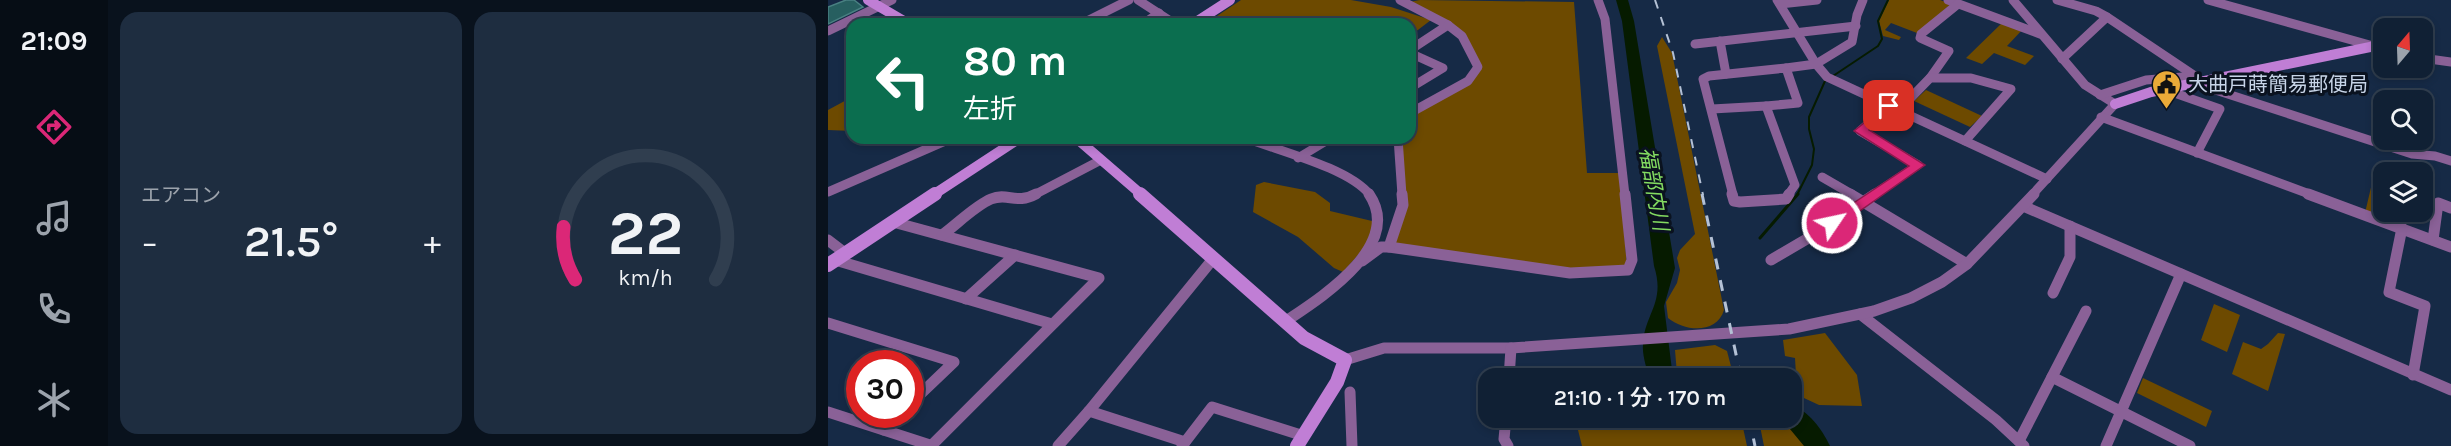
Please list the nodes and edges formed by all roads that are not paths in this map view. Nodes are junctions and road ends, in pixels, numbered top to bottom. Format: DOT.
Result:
graph roads {
  1 [pos="868,0"];
  2 [pos="892,0"];
  3 [pos="1129,0"];
  4 [pos="1138,0"];
  5 [pos="1230,0"];
  6 [pos="1400,0"];
  7 [pos="1599,0"];
  8 [pos="1817,0"];
  9 [pos="1863,0"];
  10 [pos="1948,0"];
  11 [pos="2013,0"];
  12 [pos="2057,0"];
  13 [pos="2208,0"];
  14 [pos="1778,2"];
  15 [pos="1958,4"];
  16 [pos="878,7"];
  17 [pos="1159,13"];
  18 [pos="2107,17"];
  19 [pos="855,18"];
  20 [pos="899,18"];
  21 [pos="1093,18"];
  22 [pos="1152,18"];
  23 [pos="1166,18"];
  24 [pos="1202,18"];
  25 [pos="846,22"];
  26 [pos="1448,25"];
  27 [pos="1856,26"];
  28 [pos="828,31"];
  29 [pos="1797,32"];
  30 [pos="2043,35"];
  31 [pos="1720,41"];
  32 [pos="1695,44"];
  33 [pos="2373,46"];
  34 [pos="1416,48"];
  35 [pos="2373,49"];
  36 [pos="1416,55"];
  37 [pos="2062,59"];
  38 [pos="2433,60"];
  39 [pos="2451,62"];
  40 [pos="1816,64"];
  41 [pos="1786,68"];
  42 [pos="1726,74"];
  43 [pos="1930,78"];
  44 [pos="2195,80"];
  45 [pos="1416,84"];
  46 [pos="2163,89"];
  47 [pos="2100,95"];
  48 [pos="2115,104"];
  49 [pos="1766,106"];
  50 [pos="1416,109"];
  51 [pos="1712,109"];
  52 [pos="1894,109"];
  53 [pos="2101,117"];
  54 [pos="1965,141"];
  55 [pos="938,144"];
  56 [pos="1011,144"];
  57 [pos="1083,144"];
  58 [pos="1262,144"];
  59 [pos="1321,144"];
  60 [pos="1398,144"];
  61 [pos="2197,153"];
  62 [pos="1298,158"];
  63 [pos="1101,160"];
  64 [pos="2451,161"];
  65 [pos="1822,177"];
  66 [pos="2047,179"];
  67 [pos="828,192"];
  68 [pos="1864,202"];
  69 [pos="2023,206"];
  70 [pos="2451,208"];
  71 [pos="893,222"];
  72 [pos="2070,226"];
  73 [pos="2402,228"];
  74 [pos="942,235"];
  75 [pos="828,240"];
  76 [pos="2433,240"];
  77 [pos="1389,247"];
  78 [pos="2451,247"];
  79 [pos="1015,255"];
  80 [pos="1213,259"];
  81 [pos="836,260"];
  82 [pos="1771,260"];
  83 [pos="1357,264"];
  84 [pos="1967,264"];
  85 [pos="2181,274"];
  86 [pos="2053,293"];
  87 [pos="966,299"];
  88 [pos="2086,312"];
  89 [pos="1860,314"];
  90 [pos="1286,321"];
  91 [pos="828,323"];
  92 [pos="1052,324"];
  93 [pos="1511,348"];
  94 [pos="915,350"];
  95 [pos="924,353"];
  96 [pos="1345,360"];
  97 [pos="1510,368"];
  98 [pos="2413,375"];
  99 [pos="2052,376"];
  100 [pos="2451,390"];
  101 [pos="924,391"];
  102 [pos="1350,392"];
  103 [pos="1089,411"];
  104 [pos="828,412"];
  105 [pos="2121,412"];
  106 [pos="1505,428"];
  107 [pos="884,430"];
  108 [pos="1300,441"];
  109 [pos="2022,443"];
  110 [pos="1184,444"];
  111 [pos="932,446"];
  112 [pos="1058,446"];
  113 [pos="1352,446"];
  114 [pos="1508,446"];
  115 [pos="2106,446"];
  116 [pos="2190,446"];
  1 -- 16 [label="street"];
  2 -- 16 [label="street"];
  3 -- 21 [label="street"];
  4 -- 17 [label="street"];
  5 -- 24 [label="street"];
  6 -- 26 [label="street"];
  7 -- 77 [label="street"];
  8 -- 14 [label="street"];
  9 -- 27 [label="street"];
  10 -- 15 [label="street"];
  11 -- 30 [label="street"];
  12 -- 18 [label="street"];
  13 -- 33 [label="street"];
  14 -- 29 [label="street"];
  15 -- 30 [label="street"];
  15 -- 43 [label="street"];
  16 -- 19 [label="street"];
  16 -- 20 [label="street"];
  17 -- 22 [label="street"];
  17 -- 23 [label="street"];
  18 -- 37 [label="street"];
  18 -- 44 [label="street"];
  25 -- 28 [label="street"];
  26 -- 34 [label="street"];
  26 -- 50 [label="street"];
  27 -- 29 [label="street"];
  27 -- 40 [label="street"];
  29 -- 31 [label="street"];
  29 -- 40 [label="street"];
  30 -- 37 [label="street"];
  31 -- 32 [label="street"];
  31 -- 42 [label="street"];
  35 -- 44 [label="street"];
  36 -- 45 [label="street"];
  37 -- 47 [label="street"];
  38 -- 39 [label="street"];
  40 -- 41 [label="street"];
  40 -- 52 [label="street"];
  41 -- 42 [label="street"];
  41 -- 49 [label="street"];
  42 -- 51 [label="street"];
  43 -- 52 [label="street"];
  43 -- 54 [label="street"];
  44 -- 46 [label="street"];
  44 -- 47 [label="street"];
  44 -- 64 [label="street"];
  46 -- 48 [label="street"];
  46 -- 61 [label="street"];
  47 -- 48 [label="street"];
  48 -- 53 [label="street"];
  49 -- 51 [label="street"];
  49 -- 51 [label="street"];
  52 -- 54 [label="street"];
  52 -- 68 [label="street"];
  53 -- 61 [label="street"];
  53 -- 66 [label="street"];
  54 -- 66 [label="street"];
  55 -- 67 [label="street"];
  56 -- 71 [label="street"];
  57 -- 63 [label="street"];
  58 -- 62 [label="street"];
  59 -- 62 [label="street"];
  60 -- 77 [label="street"];
  61 -- 73 [label="street"];
  62 -- 83 [label="street"];
  63 -- 74 [label="street"];
  63 -- 80 [label="street"];
  65 -- 68 [label="street"];
  66 -- 69 [label="street"];
  68 -- 82 [label="street"];
  68 -- 84 [label="street"];
  69 -- 72 [label="street"];
  69 -- 84 [label="street"];
  70 -- 76 [label="street"];
  71 -- 74 [label="street"];
  71 -- 81 [label="street"];
  72 -- 85 [label="street"];
  72 -- 86 [label="street"];
  73 -- 76 [label="street"];
  73 -- 98 [label="street"];
  74 -- 79 [label="street"];
  75 -- 81 [label="street"];
  76 -- 78 [label="street"];
  77 -- 83 [label="street"];
  79 -- 87 [label="street"];
  79 -- 92 [label="street"];
  80 -- 90 [label="street"];
  80 -- 103 [label="street"];
  81 -- 87 [label="street"];
  83 -- 90 [label="street"];
  84 -- 89 [label="street"];
  85 -- 98 [label="street"];
  85 -- 105 [label="street"];
  87 -- 92 [label="street"];
  88 -- 99 [label="street"];
  89 -- 93 [label="street"];
  89 -- 109 [label="street"];
  90 -- 96 [label="street"];
  91 -- 94 [label="street"];
  92 -- 111 [label="street"];
  93 -- 96 [label="street"];
  93 -- 97 [label="street"];
  95 -- 101 [label="street"];
  96 -- 108 [label="street"];
  98 -- 100 [label="street"];
  99 -- 105 [label="street"];
  99 -- 109 [label="street"];
  102 -- 113 [label="street"];
  103 -- 110 [label="street"];
  103 -- 112 [label="street"];
  104 -- 107 [label="street"];
  105 -- 115 [label="street"];
  105 -- 116 [label="street"];
  106 -- 114 [label="street"];
  107 -- 111 [label="street"];
  108 -- 110 [label="street"];
}
